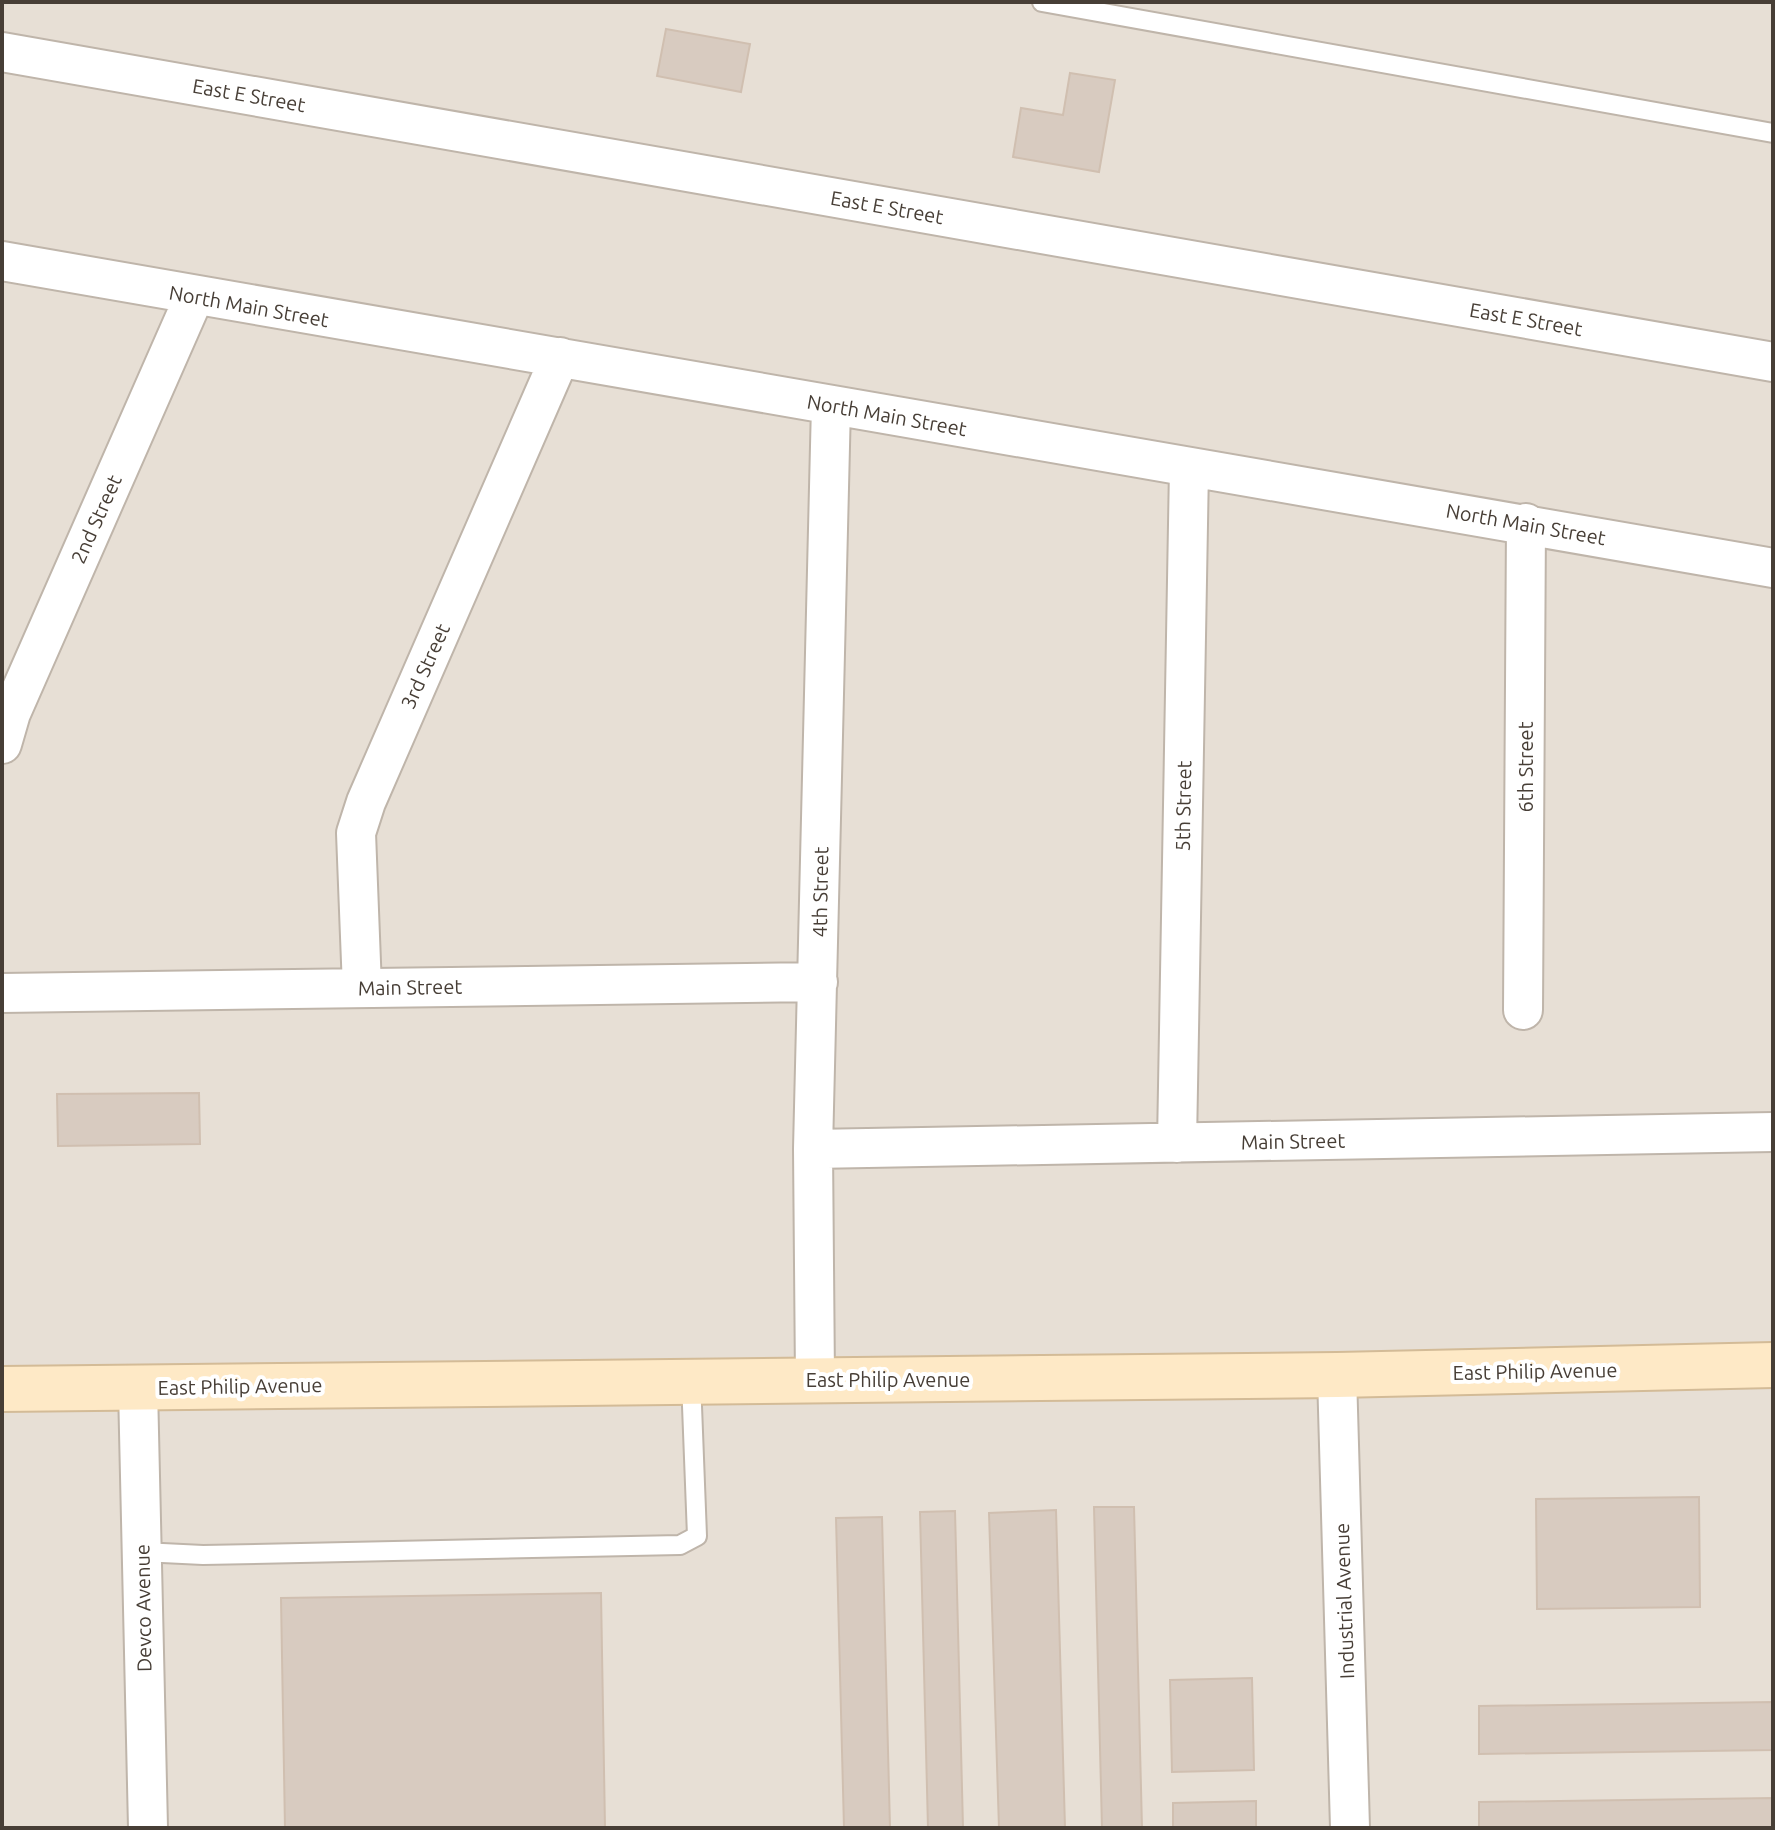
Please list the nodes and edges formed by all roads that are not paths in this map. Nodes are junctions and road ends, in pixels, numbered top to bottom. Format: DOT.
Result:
graph roads {
  1 [pos="1042,2"];
  2 [pos="2,52"];
  3 [pos="1773,133"];
  4 [pos="2,261"];
  5 [pos="194,297"];
  6 [pos="560,357"];
  7 [pos="1773,362"];
  8 [pos="831,405"];
  9 [pos="1189,468"];
  10 [pos="1526,523"];
  11 [pos="1773,568"];
  12 [pos="2,744"];
  13 [pos="818,982"];
  14 [pos="362,988"];
  15 [pos="2,993"];
  16 [pos="1523,1010"];
  17 [pos="1773,1132"];
  18 [pos="1177,1143"];
  19 [pos="813,1149"];
  20 [pos="1773,1365"];
  21 [pos="1337,1375"];
  22 [pos="815,1379"];
  23 [pos="691,1380"];
  24 [pos="138,1388"];
  25 [pos="2,1389"];
  26 [pos="142,1552"];
  27 [pos="148,1828"];
  28 [pos="1350,1828"];
  1 -- 3 [label="lane"];
  2 -- 7 [label="street, East E Street"];
  4 -- 5 [label="street, North Main Street"];
  5 -- 6 [label="street, North Main Street"];
  5 -- 12 [label="street, 2nd Street"];
  6 -- 8 [label="street, North Main Street"];
  6 -- 14 [label="street, 3rd Street"];
  8 -- 9 [label="street, North Main Street"];
  8 -- 13 [label="street, 4th Street"];
  9 -- 10 [label="street, North Main Street"];
  9 -- 18 [label="street, 5th Street"];
  10 -- 11 [label="street, North Main Street"];
  10 -- 16 [label="street, 6th Street"];
  13 -- 14 [label="street, Main Street"];
  13 -- 19 [label="street, 4th Street"];
  14 -- 15 [label="street, Main Street"];
  17 -- 18 [label="street, Main Street"];
  18 -- 19 [label="street, Main Street"];
  19 -- 22 [label="street, 4th Street"];
  20 -- 21 [label="main road, East Philip Avenue"];
  21 -- 22 [label="main road, East Philip Avenue"];
  21 -- 28 [label="street, Industrial Avenue"];
  22 -- 23 [label="main road, East Philip Avenue"];
  23 -- 24 [label="main road, East Philip Avenue"];
  23 -- 26 [label="lane"];
  24 -- 25 [label="main road, East Philip Avenue"];
  24 -- 26 [label="street, Devco Avenue"];
  26 -- 27 [label="street, Devco Avenue"];
}
